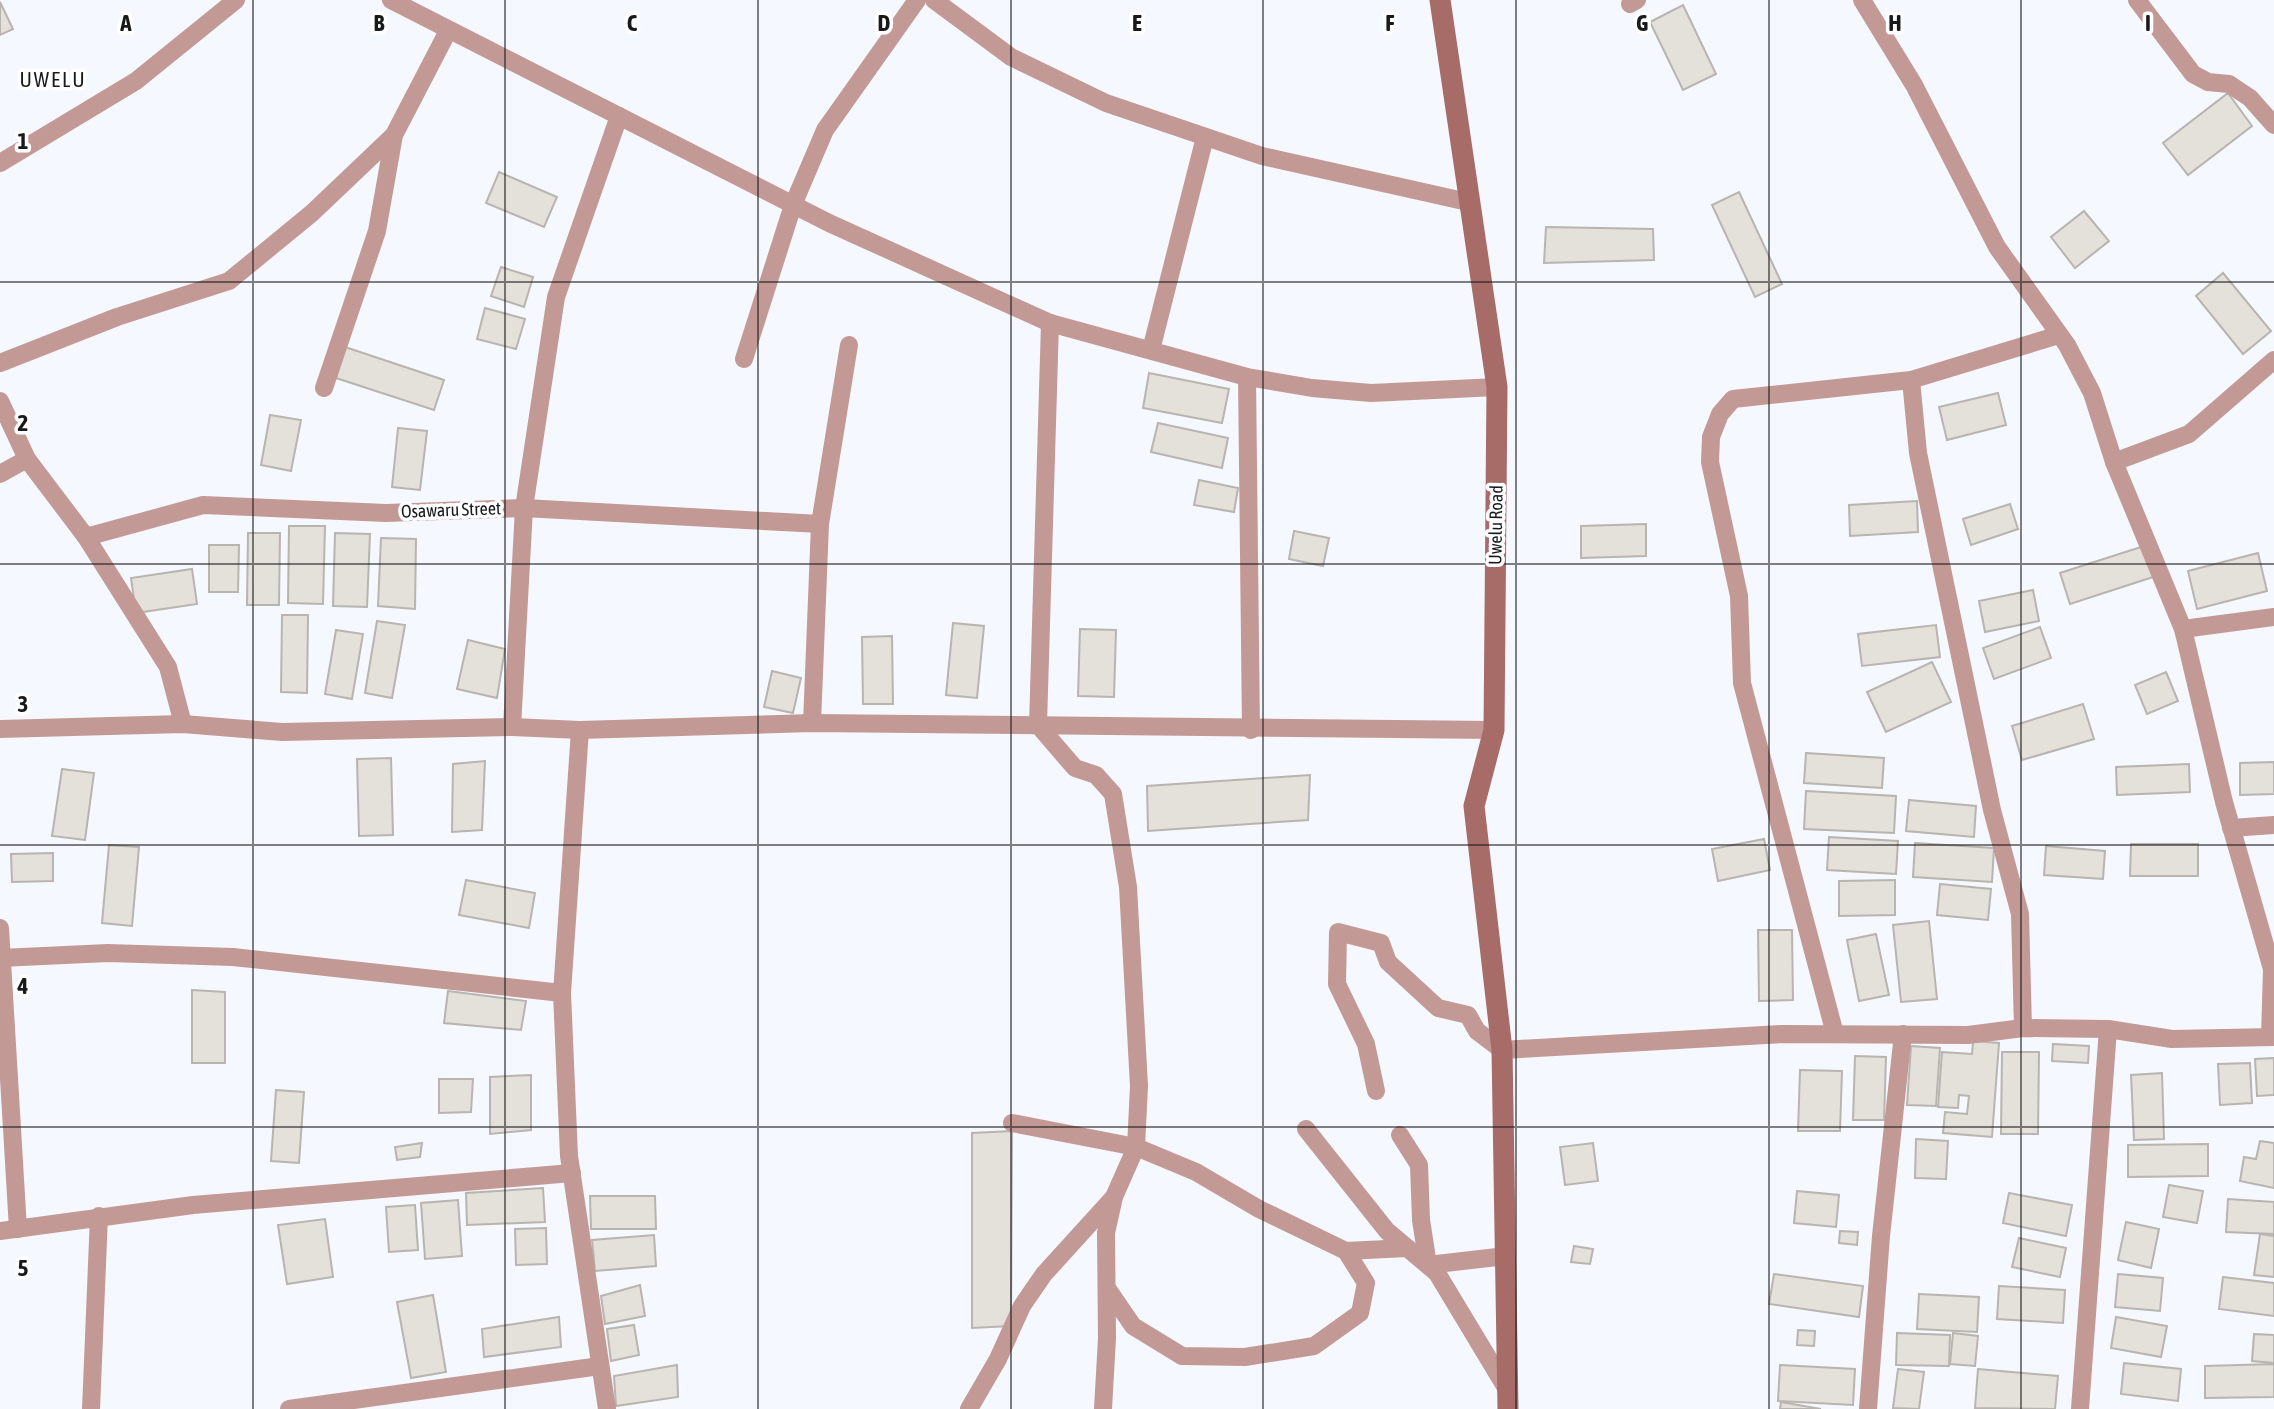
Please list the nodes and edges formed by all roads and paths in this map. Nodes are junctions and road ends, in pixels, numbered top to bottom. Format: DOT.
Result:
graph roads {
  1 [pos="236,0"];
  2 [pos="391,0"];
  3 [pos="917,0"];
  4 [pos="934,0"];
  5 [pos="1440,0"];
  6 [pos="1862,0"];
  7 [pos="2137,0"];
  8 [pos="448,31"];
  9 [pos="619,116"];
  10 [pos="2274,125"];
  11 [pos="394,135"];
  12 [pos="1205,137"];
  13 [pos="0,163"];
  14 [pos="1468,202"];
  15 [pos="793,205"];
  16 [pos="1050,323"];
  17 [pos="2059,335"];
  18 [pos="849,345"];
  19 [pos="1151,350"];
  20 [pos="744,359"];
  21 [pos="2274,360"];
  22 [pos="0,363"];
  23 [pos="1247,377"];
  24 [pos="1911,380"];
  25 [pos="1497,387"];
  26 [pos="324,388"];
  27 [pos="0,401"];
  28 [pos="27,459"];
  29 [pos="2114,462"];
  30 [pos="0,474"];
  31 [pos="524,508"];
  32 [pos="820,524"];
  33 [pos="86,537"];
  34 [pos="2274,617"];
  35 [pos="2183,629"];
  36 [pos="812,723"];
  37 [pos="183,724"];
  38 [pos="1038,725"];
  39 [pos="512,727"];
  40 [pos="0,729"];
  41 [pos="580,730"];
  42 [pos="1251,730"];
  43 [pos="1494,730"];
  44 [pos="2274,825"];
  45 [pos="2231,828"];
  46 [pos="0,928"];
  47 [pos="1,958"];
  48 [pos="562,993"];
  49 [pos="2023,1028"];
  50 [pos="2108,1029"];
  51 [pos="1835,1034"];
  52 [pos="1903,1034"];
  53 [pos="2272,1037"];
  54 [pos="1502,1050"];
  55 [pos="1376,1091"];
  56 [pos="1012,1123"];
  57 [pos="1306,1129"];
  58 [pos="1400,1135"];
  59 [pos="1136,1147"];
  60 [pos="572,1173"];
  61 [pos="1114,1197"];
  62 [pos="99,1216"];
  63 [pos="9,1230"];
  64 [pos="1407,1248"];
  65 [pos="1346,1251"];
  66 [pos="1506,1256"];
  67 [pos="1428,1265"];
  68 [pos="1107,1287"];
  69 [pos="600,1366"];
  70 [pos="1508,1400"];
  71 [pos="91,1409"];
  72 [pos="289,1409"];
  73 [pos="607,1409"];
  74 [pos="969,1409"];
  75 [pos="1103,1409"];
  76 [pos="1868,1409"];
  77 [pos="2080,1409"];
  1 -- 13 [label="street"];
  2 -- 8 [label="street"];
  3 -- 15 [label="street"];
  4 -- 12 [label="street"];
  5 -- 14 [label="street, Uwelu Road"];
  6 -- 17 [label="street"];
  7 -- 10 [label="street"];
  8 -- 9 [label="street"];
  8 -- 11 [label="street"];
  9 -- 15 [label="street"];
  9 -- 31 [label="street"];
  11 -- 22 [label="street"];
  11 -- 26 [label="street"];
  12 -- 14 [label="street"];
  12 -- 19 [label="street"];
  14 -- 25 [label="street, Uwelu Road"];
  15 -- 16 [label="street"];
  15 -- 20 [label="street"];
  16 -- 19 [label="street"];
  16 -- 38 [label="street"];
  17 -- 24 [label="street"];
  17 -- 29 [label="street"];
  18 -- 32 [label="street"];
  19 -- 23 [label="street"];
  21 -- 29 [label="street"];
  23 -- 25 [label="street"];
  23 -- 42 [label="street"];
  24 -- 49 [label="street"];
  24 -- 51 [label="street"];
  25 -- 43 [label="street, Uwelu Road"];
  27 -- 28 [label="street"];
  28 -- 30 [label="street"];
  28 -- 33 [label="street"];
  29 -- 35 [label="street"];
  31 -- 32 [label="street, Osawaru Street"];
  31 -- 33 [label="street, Osawaru Street"];
  31 -- 39 [label="street"];
  32 -- 36 [label="street"];
  33 -- 37 [label="street"];
  34 -- 35 [label="street"];
  35 -- 45 [label="street"];
  36 -- 38 [label="street"];
  36 -- 41 [label="street"];
  37 -- 39 [label="street"];
  37 -- 40 [label="street"];
  38 -- 42 [label="street"];
  38 -- 59 [label="street"];
  39 -- 41 [label="street"];
  41 -- 48 [label="street"];
  42 -- 43 [label="street"];
  43 -- 54 [label="street, Uwelu Road"];
  44 -- 45 [label="street"];
  45 -- 53 [label="street"];
  46 -- 47 [label="street"];
  47 -- 48 [label="street"];
  47 -- 63 [label="street"];
  48 -- 60 [label="street"];
  49 -- 50 [label="street"];
  49 -- 52 [label="street"];
  50 -- 53 [label="street"];
  50 -- 77 [label="street"];
  51 -- 52 [label="street"];
  51 -- 54 [label="street"];
  52 -- 76 [label="street"];
  54 -- 55 [label="street"];
  54 -- 66 [label="street, Uwelu Road"];
  56 -- 59 [label="street"];
  57 -- 64 [label="street"];
  58 -- 67 [label="street"];
  59 -- 61 [label="street"];
  59 -- 65 [label="street"];
  60 -- 62 [label="street"];
  60 -- 69 [label="street"];
  61 -- 68 [label="street"];
  61 -- 74 [label="street"];
  62 -- 63 [label="street"];
  62 -- 71 [label="street"];
  64 -- 65 [label="street"];
  64 -- 67 [label="street"];
  65 -- 68 [label="street"];
  66 -- 67 [label="street"];
  66 -- 70 [label="street, Uwelu Road"];
  67 -- 70 [label="street"];
  68 -- 75 [label="street"];
  69 -- 72 [label="street"];
  69 -- 73 [label="street"];
}
